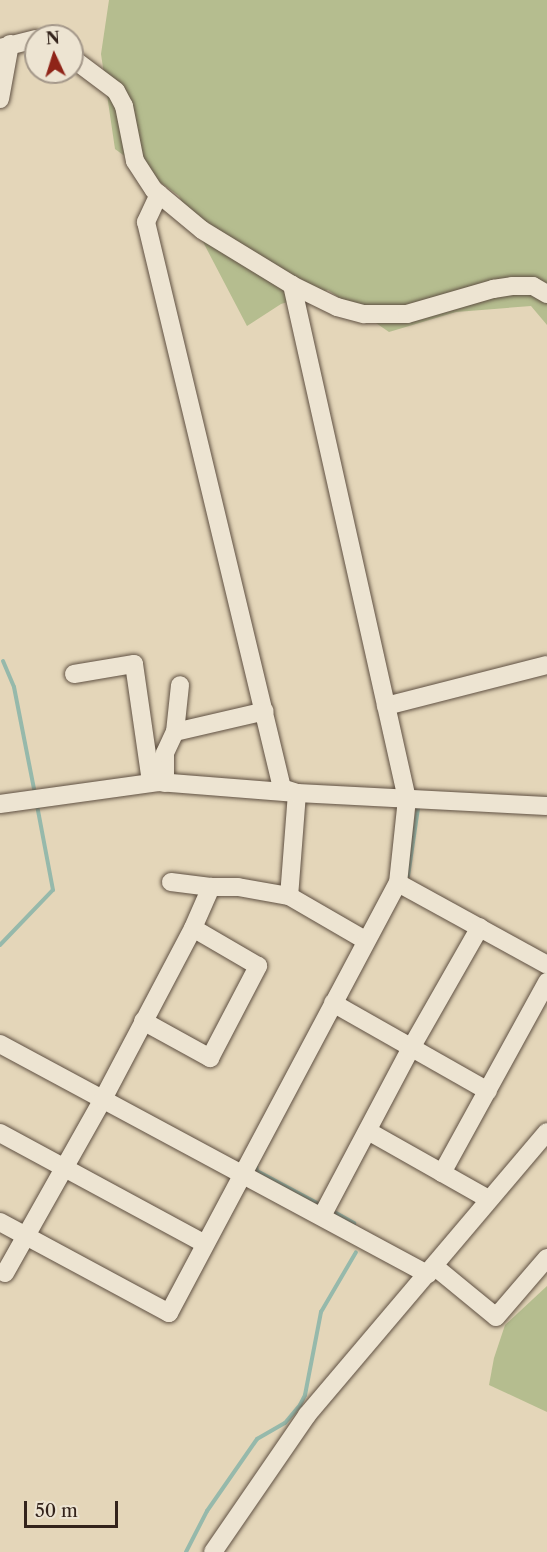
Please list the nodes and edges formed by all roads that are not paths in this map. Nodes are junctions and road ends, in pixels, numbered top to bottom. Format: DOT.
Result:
graph roads {
  1 [pos="24,42"];
  2 [pos="5,46"];
  3 [pos="84,67"];
  4 [pos="0,99"];
  5 [pos="159,195"];
  6 [pos="291,285"];
  7 [pos="547,294"];
  8 [pos="547,665"];
  9 [pos="74,674"];
  10 [pos="180,686"];
  11 [pos="386,706"];
  12 [pos="265,711"];
  13 [pos="175,732"];
  14 [pos="158,783"];
  15 [pos="297,793"];
  16 [pos="407,799"];
  17 [pos="0,804"];
  18 [pos="547,806"];
  19 [pos="171,882"];
  20 [pos="398,883"];
  21 [pos="211,887"];
  22 [pos="290,896"];
  23 [pos="480,927"];
  24 [pos="193,928"];
  25 [pos="365,940"];
  26 [pos="547,965"];
  27 [pos="547,982"];
  28 [pos="333,1003"];
  29 [pos="143,1021"];
  30 [pos="0,1044"];
  31 [pos="411,1048"];
  32 [pos="488,1091"];
  33 [pos="103,1099"];
  34 [pos="368,1131"];
  35 [pos="547,1132"];
  36 [pos="0,1134"];
  37 [pos="63,1168"];
  38 [pos="442,1173"];
  39 [pos="241,1175"];
  40 [pos="488,1199"];
  41 [pos="322,1216"];
  42 [pos="0,1222"];
  43 [pos="26,1235"];
  44 [pos="205,1244"];
  45 [pos="547,1258"];
  46 [pos="431,1270"];
  47 [pos="5,1273"];
  48 [pos="213,1552"];
  1 -- 2 [label="street"];
  2 -- 4 [label="street"];
  3 -- 5 [label="street"];
  5 -- 6 [label="street"];
  5 -- 12 [label="street"];
  6 -- 7 [label="street"];
  6 -- 11 [label="street"];
  8 -- 11 [label="street"];
  9 -- 14 [label="street"];
  10 -- 13 [label="street"];
  11 -- 16 [label="street"];
  12 -- 13 [label="street"];
  12 -- 15 [label="street"];
  13 -- 14 [label="street"];
  14 -- 15 [label="street"];
  14 -- 17 [label="street"];
  15 -- 16 [label="street"];
  15 -- 22 [label="street"];
  16 -- 18 [label="street"];
  16 -- 20 [label="street"];
  19 -- 21 [label="street"];
  20 -- 23 [label="street"];
  20 -- 25 [label="street"];
  21 -- 22 [label="street"];
  21 -- 24 [label="street"];
  22 -- 25 [label="street"];
  23 -- 26 [label="street"];
  23 -- 31 [label="street"];
  24 -- 29 [label="street"];
  24 -- 29 [label="street"];
  25 -- 28 [label="street"];
  27 -- 32 [label="street"];
  28 -- 31 [label="street"];
  28 -- 39 [label="street"];
  29 -- 33 [label="street"];
  30 -- 33 [label="street"];
  31 -- 32 [label="street"];
  31 -- 34 [label="street"];
  32 -- 38 [label="street"];
  33 -- 37 [label="street"];
  33 -- 39 [label="street"];
  34 -- 38 [label="street"];
  34 -- 41 [label="street"];
  35 -- 40 [label="street"];
  36 -- 37 [label="street"];
  37 -- 43 [label="street"];
  37 -- 44 [label="street"];
  38 -- 40 [label="street"];
  39 -- 41 [label="street"];
  39 -- 44 [label="street"];
  40 -- 46 [label="street"];
  41 -- 46 [label="street"];
  42 -- 43 [label="street"];
  43 -- 44 [label="street"];
  43 -- 47 [label="street"];
  45 -- 46 [label="street"];
  46 -- 48 [label="street"];
}
